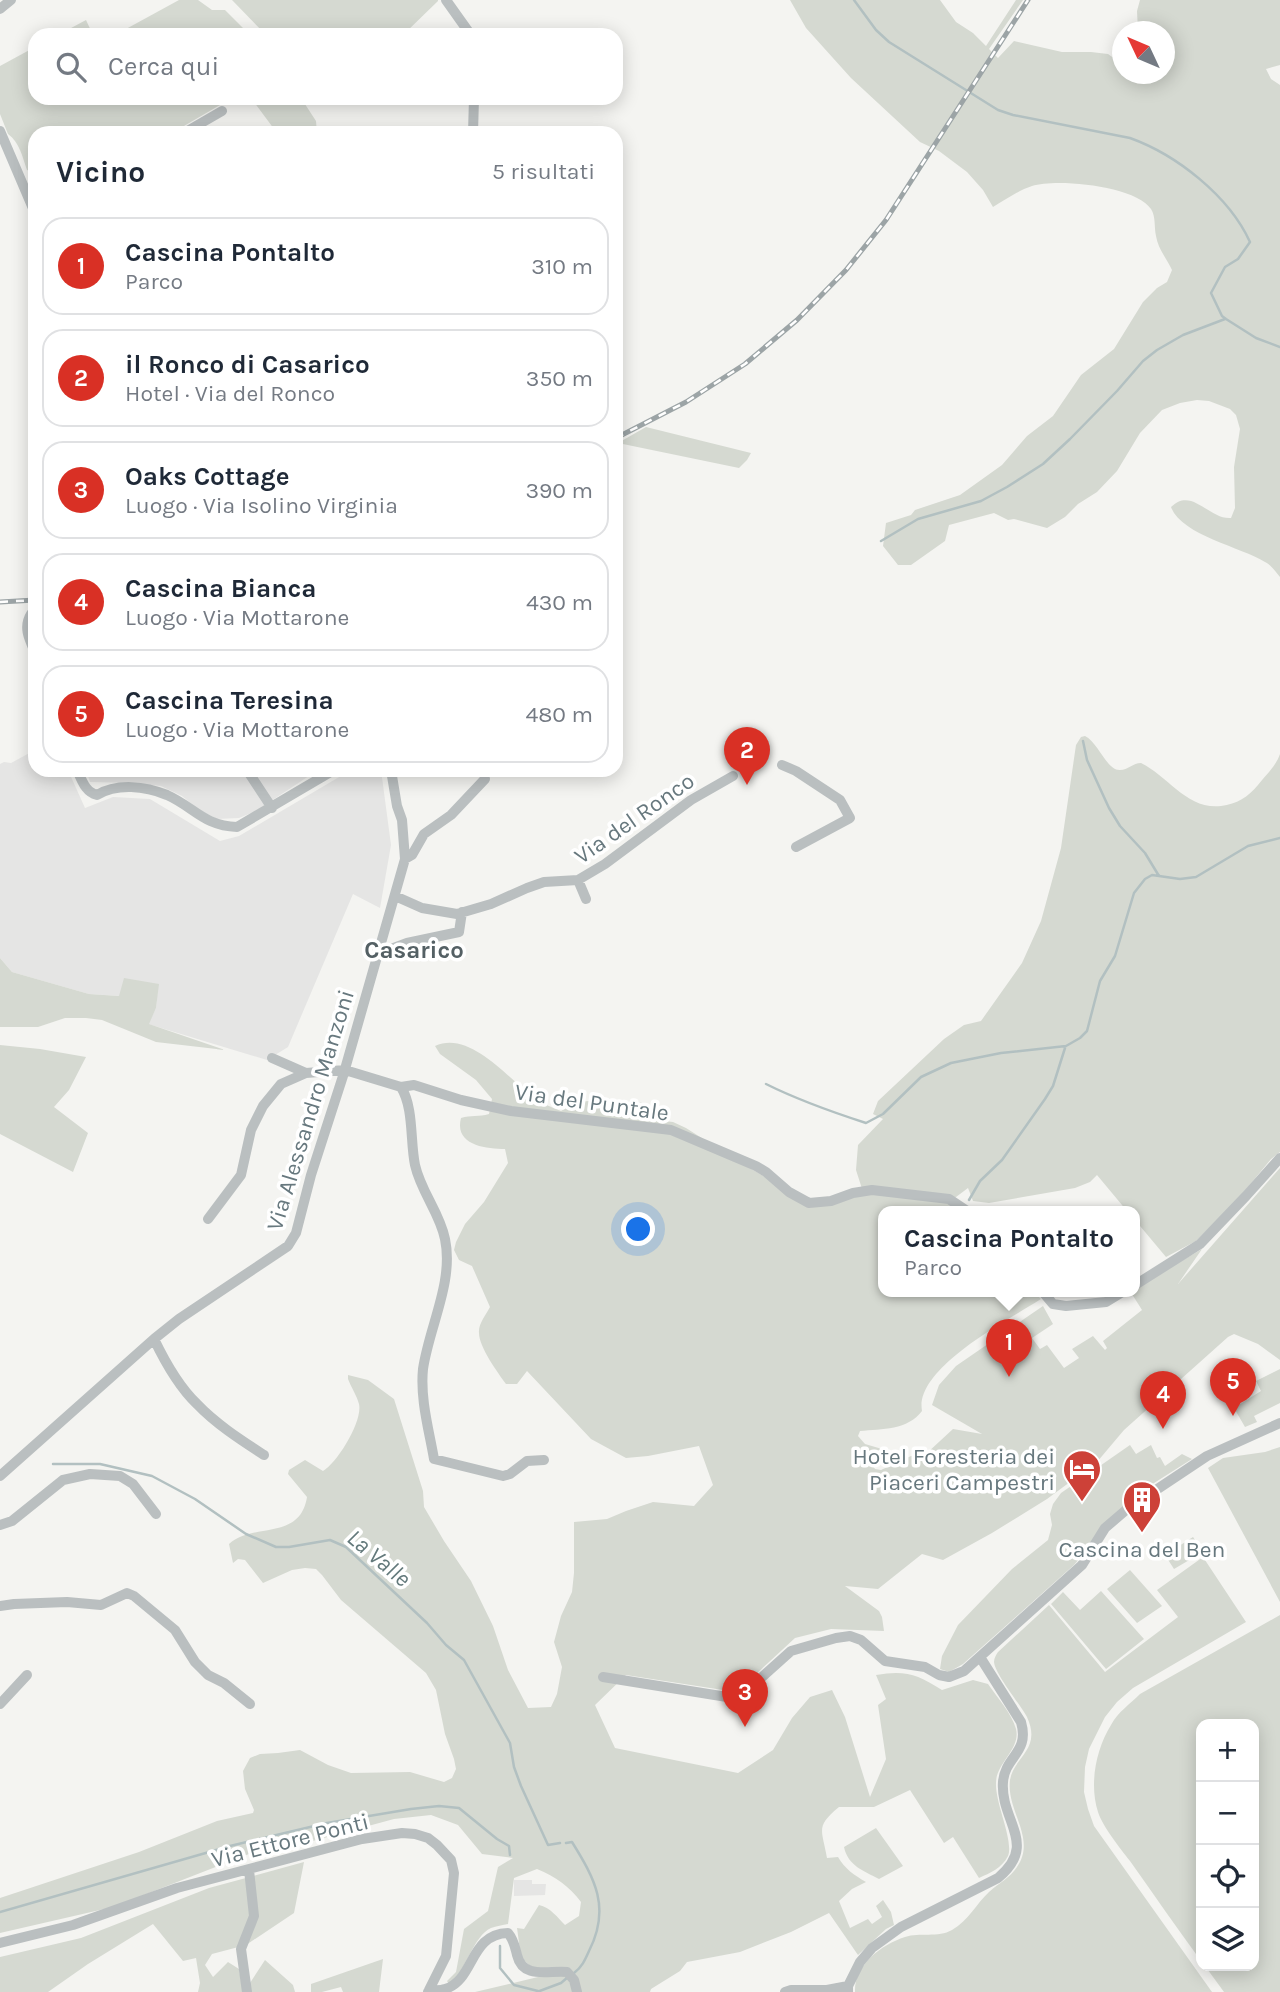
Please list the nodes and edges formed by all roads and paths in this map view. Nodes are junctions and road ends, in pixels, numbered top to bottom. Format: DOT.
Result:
graph roads {
  1 [pos="11,0"];
  2 [pos="446,0"];
  3 [pos="0,9"];
  4 [pos="466,28"];
  5 [pos="474,105"];
  6 [pos="222,111"];
  7 [pos="196,126"];
  8 [pos="473,126"];
  9 [pos="1,139"];
  10 [pos="28,198"];
  11 [pos="28,619"];
  12 [pos="28,636"];
  13 [pos="782,765"];
  14 [pos="733,776"];
  15 [pos="80,777"];
  16 [pos="252,777"];
  17 [pos="323,777"];
  18 [pos="392,777"];
  19 [pos="485,779"];
  20 [pos="272,808"];
  21 [pos="796,847"];
  22 [pos="405,859"];
  23 [pos="578,880"];
  24 [pos="395,896"];
  25 [pos="586,900"];
  26 [pos="461,912"];
  27 [pos="380,950"];
  28 [pos="272,1058"];
  29 [pos="345,1070"];
  30 [pos="306,1073"];
  31 [pos="401,1087"];
  32 [pos="1280,1158"];
  33 [pos="960,1206"];
  34 [pos="208,1219"];
  35 [pos="1140,1282"];
  36 [pos="1048,1297"];
  37 [pos="1114,1297"];
  38 [pos="154,1339"];
  39 [pos="1280,1423"];
  40 [pos="264,1455"];
  41 [pos="544,1460"];
  42 [pos="0,1476"];
  43 [pos="156,1514"];
  44 [pos="0,1525"];
  45 [pos="0,1606"];
  46 [pos="980,1657"];
  47 [pos="27,1675"];
  48 [pos="603,1677"];
  49 [pos="0,1704"];
  50 [pos="250,1704"];
  51 [pos="249,1870"];
  52 [pos="0,1943"];
  53 [pos="848,1989"];
  54 [pos="429,1991"];
  55 [pos="247,1992"];
  56 [pos="577,1992"];
  57 [pos="785,1992"];
  1 -- 3 [label="street"];
  2 -- 4 [label="street"];
  5 -- 8 [label="street"];
  6 -- 7 [label="street"];
  9 -- 10 [label="street"];
  11 -- 12 [label="street"];
  13 -- 21 [label="street"];
  14 -- 23 [label="street, Via del Ronco"];
  15 -- 20 [label="street"];
  16 -- 20 [label="street"];
  17 -- 20 [label="street"];
  18 -- 22 [label="street, Via Alessandro Manzoni"];
  19 -- 22 [label="street"];
  22 -- 24 [label="street, Via Alessandro Manzoni"];
  23 -- 25 [label="street"];
  23 -- 26 [label="street, Via del Ronco"];
  24 -- 26 [label="street, Via del Ronco"];
  24 -- 27 [label="street, Via Alessandro Manzoni"];
  26 -- 27 [label="street"];
  27 -- 29 [label="street, Via Alessandro Manzoni"];
  28 -- 30 [label="street"];
  29 -- 30 [label="street"];
  29 -- 31 [label="street, Via del Puntale"];
  29 -- 38 [label="street, Via Alessandro Manzoni"];
  30 -- 34 [label="street"];
  31 -- 33 [label="street, Via del Puntale"];
  31 -- 41 [label="street"];
  32 -- 35 [label="street"];
  36 -- 37 [label="street"];
  38 -- 40 [label="street"];
  38 -- 42 [label="street, Via Alessandro Manzoni"];
  39 -- 46 [label="street"];
  43 -- 44 [label="street"];
  45 -- 50 [label="street"];
  46 -- 48 [label="street"];
  46 -- 53 [label="street"];
  47 -- 49 [label="street"];
  51 -- 52 [label="street, Via Ettore Ponti"];
  51 -- 54 [label="street, Via Ettore Ponti"];
  51 -- 55 [label="street"];
  53 -- 57 [label="street"];
  54 -- 56 [label="street"];
}
